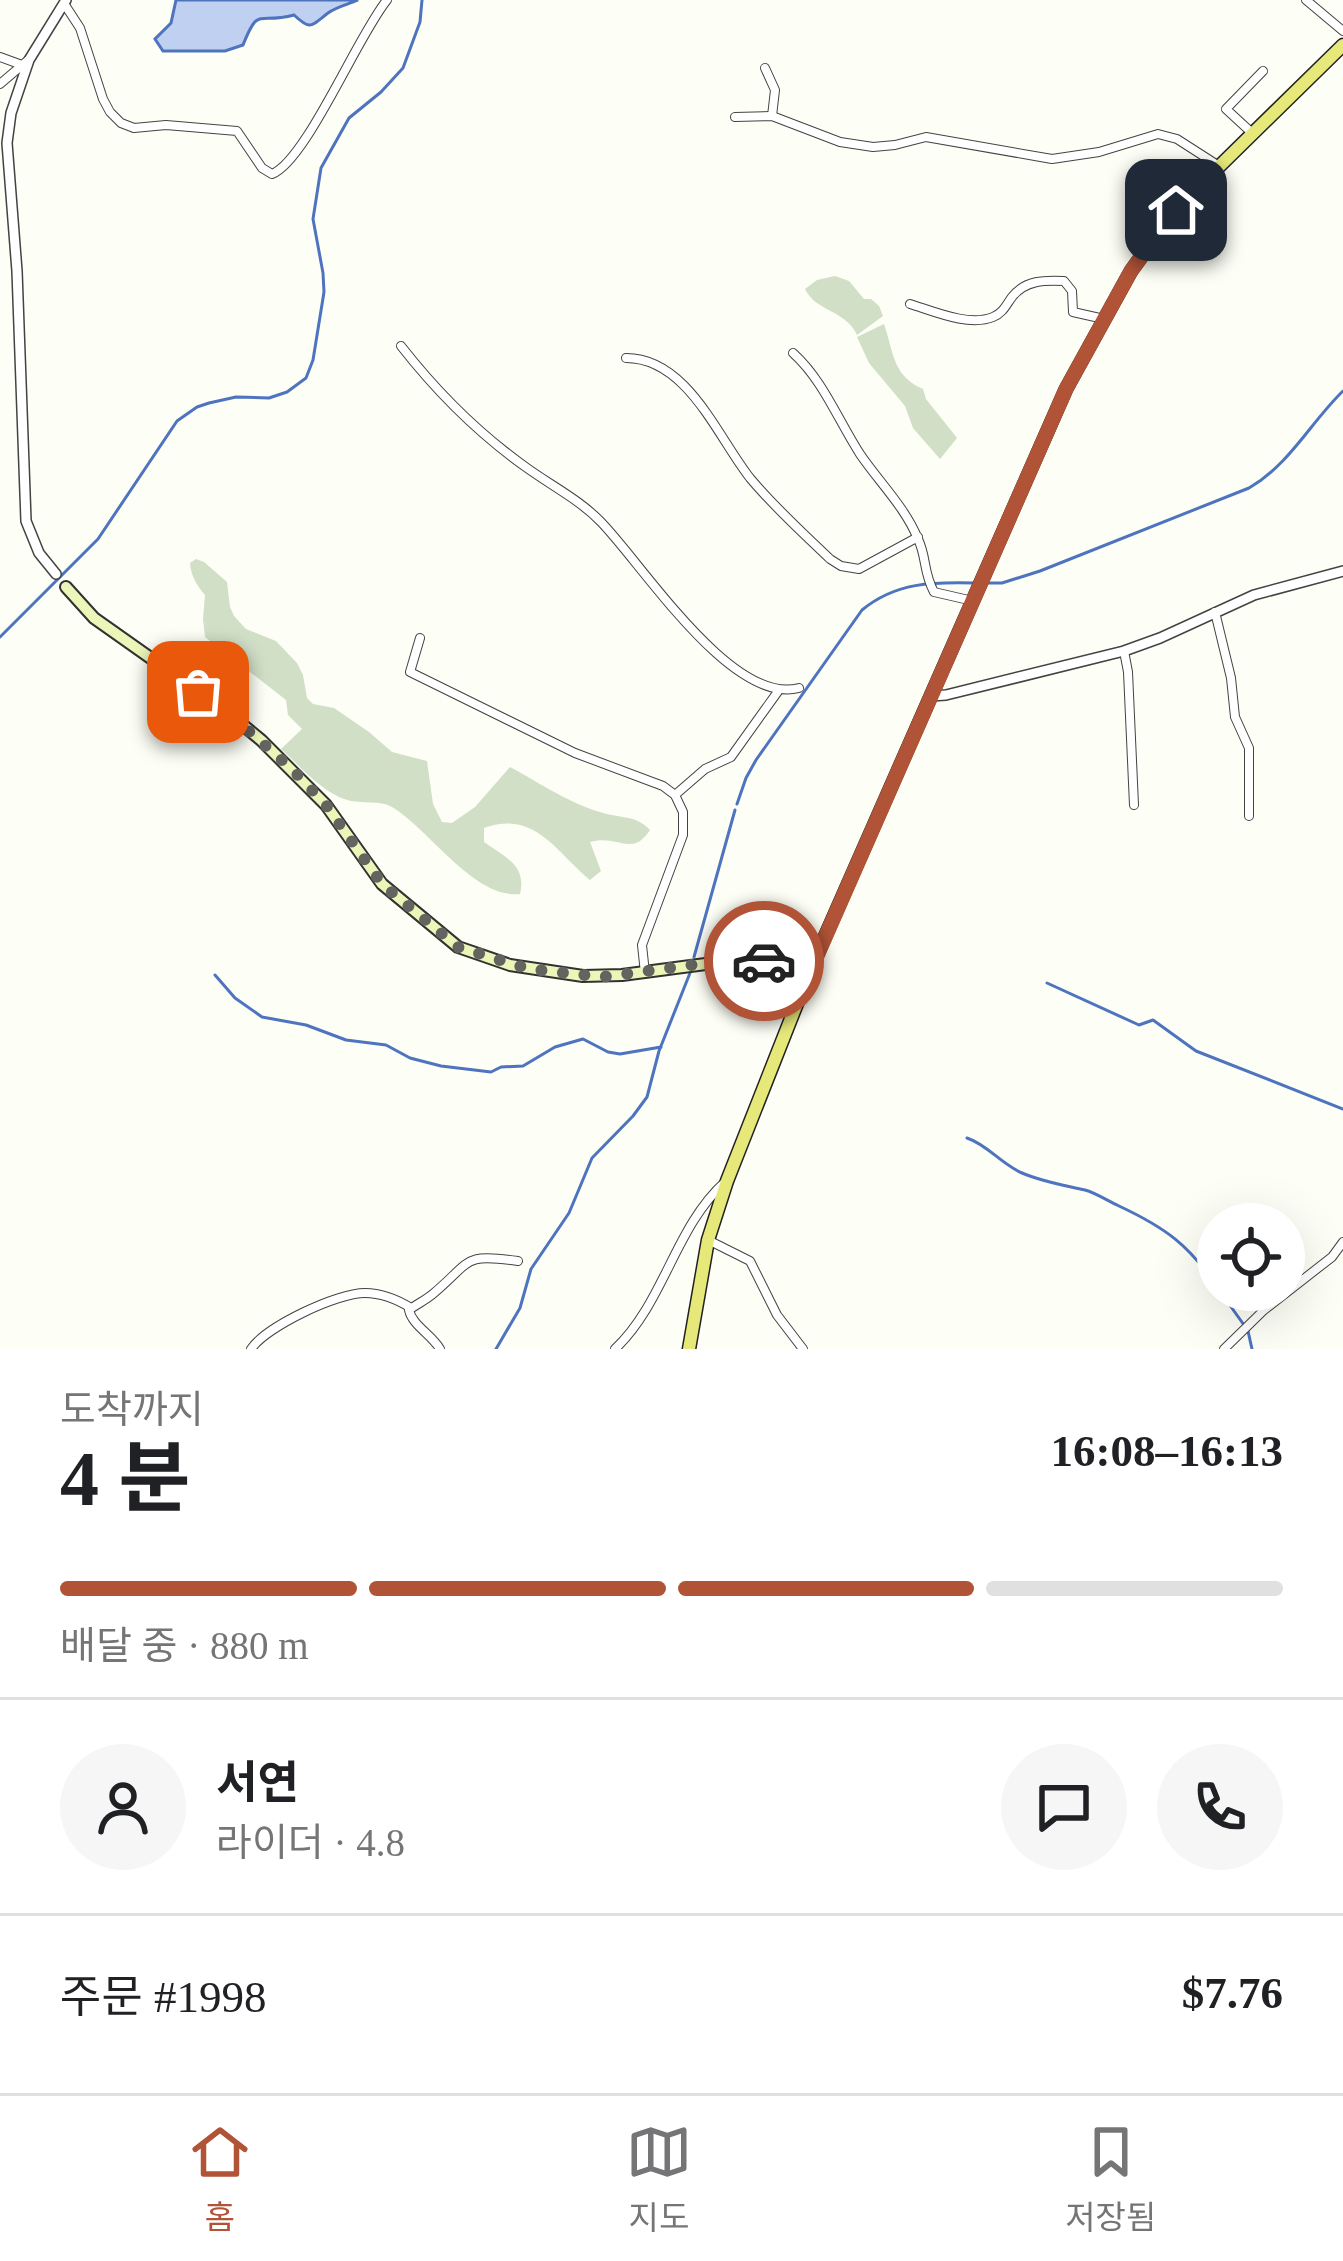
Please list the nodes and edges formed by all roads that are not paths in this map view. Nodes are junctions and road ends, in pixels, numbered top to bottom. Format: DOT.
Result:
graph roads {
  1 [pos="387,0"];
  2 [pos="1306,0"];
  3 [pos="66,2"];
  4 [pos="1343,31"];
  5 [pos="1343,45"];
  6 [pos="0,57"];
  7 [pos="25,63"];
  8 [pos="765,68"];
  9 [pos="1263,71"];
  10 [pos="0,84"];
  11 [pos="772,116"];
  12 [pos="735,117"];
  13 [pos="1252,133"];
  14 [pos="1220,167"];
  15 [pos="910,304"];
  16 [pos="1104,319"];
  17 [pos="401,346"];
  18 [pos="793,353"];
  19 [pos="626,358"];
  20 [pos="918,537"];
  21 [pos="1343,571"];
  22 [pos="56,574"];
  23 [pos="66,587"];
  24 [pos="975,597"];
  25 [pos="1215,612"];
  26 [pos="420,638"];
  27 [pos="1124,651"];
  28 [pos="799,688"];
  29 [pos="779,690"];
  30 [pos="931,696"];
  31 [pos="675,795"];
  32 [pos="1134,805"];
  33 [pos="1249,816"];
  34 [pos="645,973"];
  35 [pos="809,974"];
  36 [pos="727,1181"];
  37 [pos="708,1240"];
  38 [pos="1343,1242"];
  39 [pos="518,1261"];
  40 [pos="411,1308"];
  41 [pos="251,1349"];
  42 [pos="440,1349"];
  43 [pos="615,1349"];
  44 [pos="689,1349"];
  45 [pos="803,1349"];
  46 [pos="1224,1349"];
  1 -- 3 [label="street"];
  2 -- 4 [label="street"];
  3 -- 7 [label="street"];
  5 -- 13 [label="main road"];
  6 -- 7 [label="street"];
  7 -- 10 [label="street"];
  7 -- 22 [label="street"];
  8 -- 11 [label="street"];
  9 -- 13 [label="street"];
  11 -- 12 [label="street"];
  11 -- 14 [label="street"];
  13 -- 14 [label="main road"];
  14 -- 16 [label="main road"];
  15 -- 16 [label="street"];
  16 -- 24 [label="main road"];
  17 -- 29 [label="street"];
  18 -- 20 [label="street"];
  19 -- 20 [label="street"];
  20 -- 24 [label="street"];
  21 -- 25 [label="street"];
  23 -- 34 [label="main road"];
  24 -- 30 [label="main road"];
  25 -- 27 [label="street"];
  25 -- 33 [label="street"];
  26 -- 31 [label="street"];
  27 -- 30 [label="street"];
  27 -- 32 [label="street"];
  28 -- 29 [label="street"];
  29 -- 31 [label="street"];
  30 -- 35 [label="main road"];
  31 -- 34 [label="street"];
  34 -- 35 [label="main road"];
  35 -- 36 [label="main road"];
  36 -- 37 [label="main road"];
  36 -- 43 [label="street"];
  37 -- 44 [label="main road"];
  37 -- 45 [label="street"];
  38 -- 46 [label="street"];
  39 -- 40 [label="street"];
  40 -- 41 [label="street"];
  40 -- 42 [label="street"];
}
